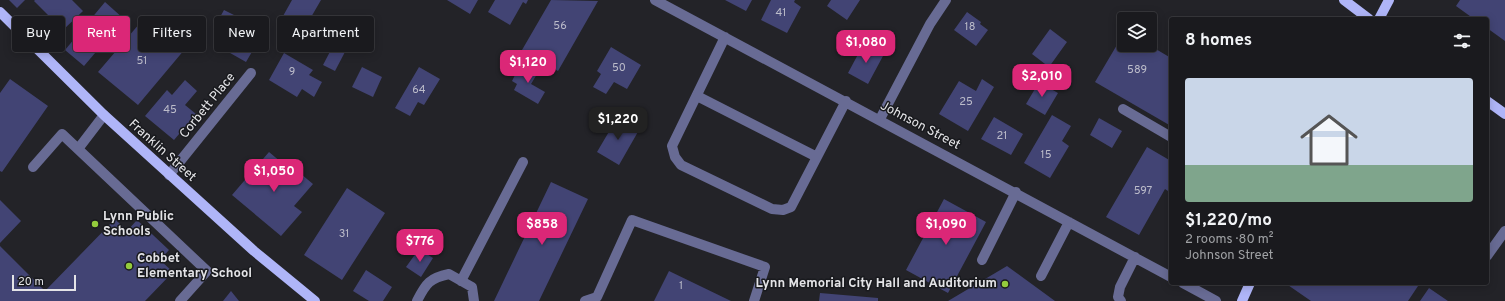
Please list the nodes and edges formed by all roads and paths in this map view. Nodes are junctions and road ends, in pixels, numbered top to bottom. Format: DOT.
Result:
graph roads {
  1 [pos="656,0"];
  2 [pos="946,0"];
  3 [pos="1344,0"];
  4 [pos="1388,0"];
  5 [pos="0,12"];
  6 [pos="1366,17"];
  7 [pos="1380,17"];
  8 [pos="725,37"];
  9 [pos="251,73"];
  10 [pos="696,96"];
  11 [pos="846,101"];
  12 [pos="1489,102"];
  13 [pos="1123,109"];
  14 [pos="1505,114"];
  15 [pos="104,115"];
  16 [pos="880,119"];
  17 [pos="1169,136"];
  18 [pos="78,149"];
  19 [pos="817,157"];
  20 [pos="523,162"];
  21 [pos="32,167"];
  22 [pos="169,175"];
  23 [pos="1016,192"];
  24 [pos="1069,222"];
  25 [pos="1505,231"];
  26 [pos="1489,253"];
  27 [pos="1135,257"];
  28 [pos="982,260"];
  29 [pos="1041,276"];
  30 [pos="1169,276"];
  31 [pos="461,281"];
  32 [pos="1187,285"];
  33 [pos="1249,285"];
  34 [pos="180,301"];
  35 [pos="315,301"];
  36 [pos="418,301"];
  37 [pos="474,301"];
  38 [pos="585,301"];
  39 [pos="754,301"];
  40 [pos="1121,301"];
  41 [pos="1216,301"];
  42 [pos="1242,301"];
  1 -- 8 [label="street, Johnson Street"];
  2 -- 16 [label="street"];
  3 -- 6 [label="main road"];
  4 -- 7 [label="main road"];
  5 -- 15 [label="main road, Franklin Street"];
  8 -- 10 [label="street"];
  8 -- 11 [label="street, Johnson Street"];
  9 -- 22 [label="street, Corbett Place"];
  10 -- 19 [label="street"];
  10 -- 19 [label="street"];
  11 -- 16 [label="street, Johnson Street"];
  11 -- 19 [label="street"];
  12 -- 14 [label="main road"];
  13 -- 17 [label="street"];
  15 -- 18 [label="street"];
  15 -- 22 [label="main road, Franklin Street"];
  16 -- 23 [label="street, Johnson Street"];
  18 -- 21 [label="street"];
  18 -- 34 [label="street"];
  20 -- 31 [label="street"];
  22 -- 35 [label="main road, Franklin Street"];
  23 -- 24 [label="street, Johnson Street"];
  23 -- 28 [label="street"];
  24 -- 27 [label="street, Johnson Street"];
  24 -- 29 [label="street"];
  25 -- 26 [label="street"];
  27 -- 30 [label="street, Johnson Street"];
  27 -- 40 [label="street"];
  31 -- 36 [label="street"];
  31 -- 37 [label="street"];
  32 -- 41 [label="street"];
  33 -- 42 [label="main road"];
  38 -- 39 [label="street"];
}
